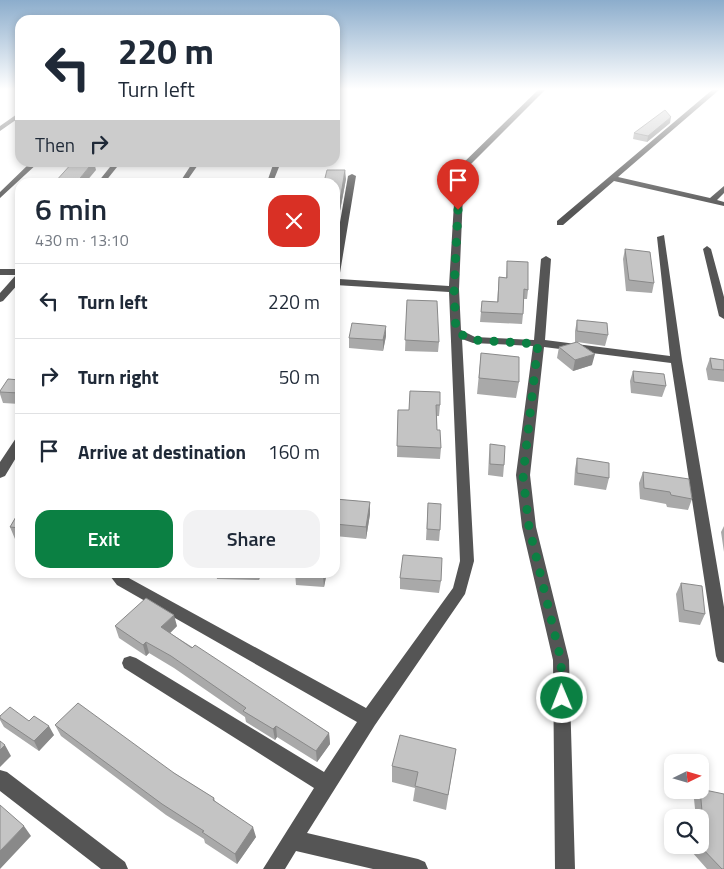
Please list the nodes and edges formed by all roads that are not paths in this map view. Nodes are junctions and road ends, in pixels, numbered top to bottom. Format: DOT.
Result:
graph roads {
  1 [pos="500,131"];
  2 [pos="668,131"];
  3 [pos="31,167"];
  4 [pos="114,167"];
  5 [pos="194,167"];
  6 [pos="352,176"];
  7 [pos="19,178"];
  8 [pos="104,178"];
  9 [pos="186,178"];
  10 [pos="611,178"];
  11 [pos="15,182"];
  12 [pos="724,188"];
  13 [pos="0,196"];
  14 [pos="712,201"];
  15 [pos="724,204"];
  16 [pos="560,223"];
  17 [pos="661,238"];
  18 [pos="340,248"];
  19 [pos="707,249"];
  20 [pos="546,259"];
  21 [pos="0,272"];
  22 [pos="15,274"];
  23 [pos="15,280"];
  24 [pos="340,282"];
  25 [pos="454,289"];
  26 [pos="0,300"];
  27 [pos="724,316"];
  28 [pos="456,332"];
  29 [pos="538,344"];
  30 [pos="676,360"];
  31 [pos="15,449"];
  32 [pos="0,473"];
  33 [pos="119,578"];
  34 [pos="724,656"];
  35 [pos="130,663"];
  36 [pos="369,720"];
  37 [pos="0,779"];
  38 [pos="327,785"];
  39 [pos="292,840"];
  40 [pos="392,866"];
  41 [pos="118,869"];
  42 [pos="274,869"];
  43 [pos="418,869"];
  44 [pos="565,869"];
  1 -- 25 [label="street"];
  2 -- 10 [label="street"];
  3 -- 7 [label="street"];
  4 -- 8 [label="street"];
  5 -- 9 [label="street"];
  6 -- 18 [label="street"];
  10 -- 14 [label="street"];
  10 -- 16 [label="street"];
  11 -- 13 [label="street"];
  12 -- 14 [label="street"];
  14 -- 15 [label="street"];
  17 -- 30 [label="street"];
  19 -- 27 [label="street"];
  20 -- 29 [label="street"];
  21 -- 22 [label="street"];
  23 -- 26 [label="street"];
  24 -- 25 [label="street"];
  25 -- 28 [label="street"];
  28 -- 29 [label="street"];
  28 -- 36 [label="street"];
  29 -- 30 [label="street"];
  29 -- 44 [label="street"];
  30 -- 34 [label="street"];
  31 -- 32 [label="street"];
  33 -- 36 [label="street"];
  35 -- 38 [label="street"];
  36 -- 38 [label="street"];
  37 -- 41 [label="street"];
  38 -- 39 [label="street"];
  39 -- 40 [label="street"];
  39 -- 42 [label="street"];
  40 -- 43 [label="street"];
}
